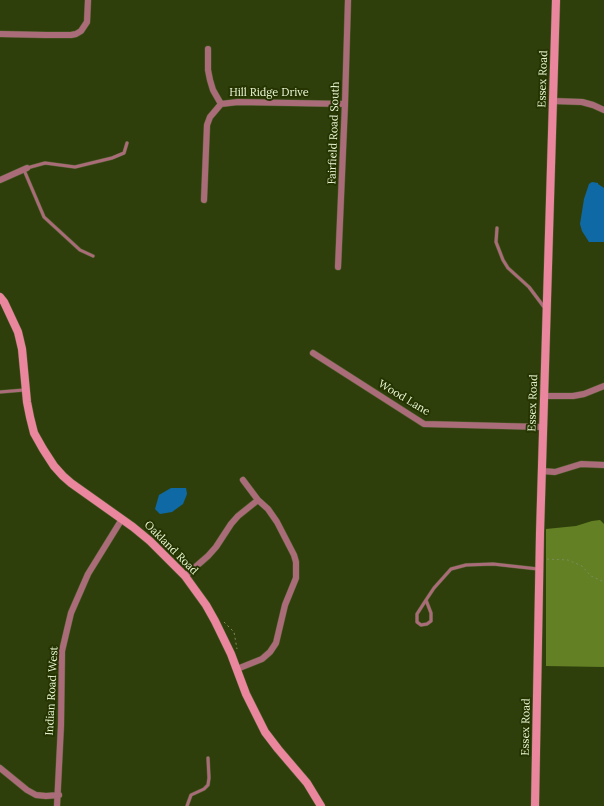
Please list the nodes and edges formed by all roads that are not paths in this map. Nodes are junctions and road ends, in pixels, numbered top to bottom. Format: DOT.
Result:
graph roads {
  1 [pos="88,0"];
  2 [pos="348,0"];
  3 [pos="556,0"];
  4 [pos="0,34"];
  5 [pos="208,49"];
  6 [pos="553,101"];
  7 [pos="221,104"];
  8 [pos="345,104"];
  9 [pos="604,110"];
  10 [pos="127,144"];
  11 [pos="25,169"];
  12 [pos="0,180"];
  13 [pos="204,200"];
  14 [pos="497,228"];
  15 [pos="93,256"];
  16 [pos="338,267"];
  17 [pos="0,297"];
  18 [pos="547,310"];
  19 [pos="313,353"];
  20 [pos="604,386"];
  21 [pos="26,390"];
  22 [pos="0,392"];
  23 [pos="544,396"];
  24 [pos="543,427"];
  25 [pos="604,465"];
  26 [pos="542,471"];
  27 [pos="243,480"];
  28 [pos="258,500"];
  29 [pos="122,519"];
  30 [pos="539,569"];
  31 [pos="185,576"];
  32 [pos="426,600"];
  33 [pos="237,669"];
  34 [pos="208,758"];
  35 [pos="0,768"];
  36 [pos="59,795"];
  37 [pos="318,805"];
  38 [pos="58,806"];
  39 [pos="187,806"];
  40 [pos="535,806"];
  1 -- 4 [label="street"];
  2 -- 8 [label="street, Fairfield Road South"];
  3 -- 6 [label="street, Essex Road"];
  5 -- 7 [label="street"];
  6 -- 9 [label="street"];
  6 -- 18 [label="street, Essex Road"];
  7 -- 8 [label="street, Hill Ridge Drive"];
  7 -- 13 [label="street, Hill Ridge Drive"];
  8 -- 16 [label="street, Fairfield Road South"];
  10 -- 11 [label="lane"];
  11 -- 12 [label="street"];
  11 -- 15 [label="lane"];
  14 -- 18 [label="lane"];
  17 -- 21 [label="street, Oakland Road"];
  18 -- 23 [label="street, Essex Road"];
  19 -- 24 [label="street, Wood Lane"];
  20 -- 23 [label="street"];
  21 -- 22 [label="lane"];
  21 -- 29 [label="street, Oakland Road"];
  23 -- 24 [label="street, Essex Road"];
  24 -- 26 [label="street, Essex Road"];
  25 -- 26 [label="street"];
  26 -- 30 [label="street, Essex Road"];
  27 -- 28 [label="street"];
  28 -- 31 [label="street"];
  28 -- 33 [label="street"];
  29 -- 31 [label="street, Oakland Road"];
  29 -- 36 [label="street, Indian Road West"];
  30 -- 32 [label="lane"];
  30 -- 40 [label="street, Essex Road"];
  31 -- 33 [label="street, Oakland Road"];
  32 -- 32 [label="lane"];
  33 -- 37 [label="street, Oakland Road"];
  34 -- 39 [label="lane"];
  35 -- 36 [label="street"];
  36 -- 38 [label="street, Indian Road West"];
}
